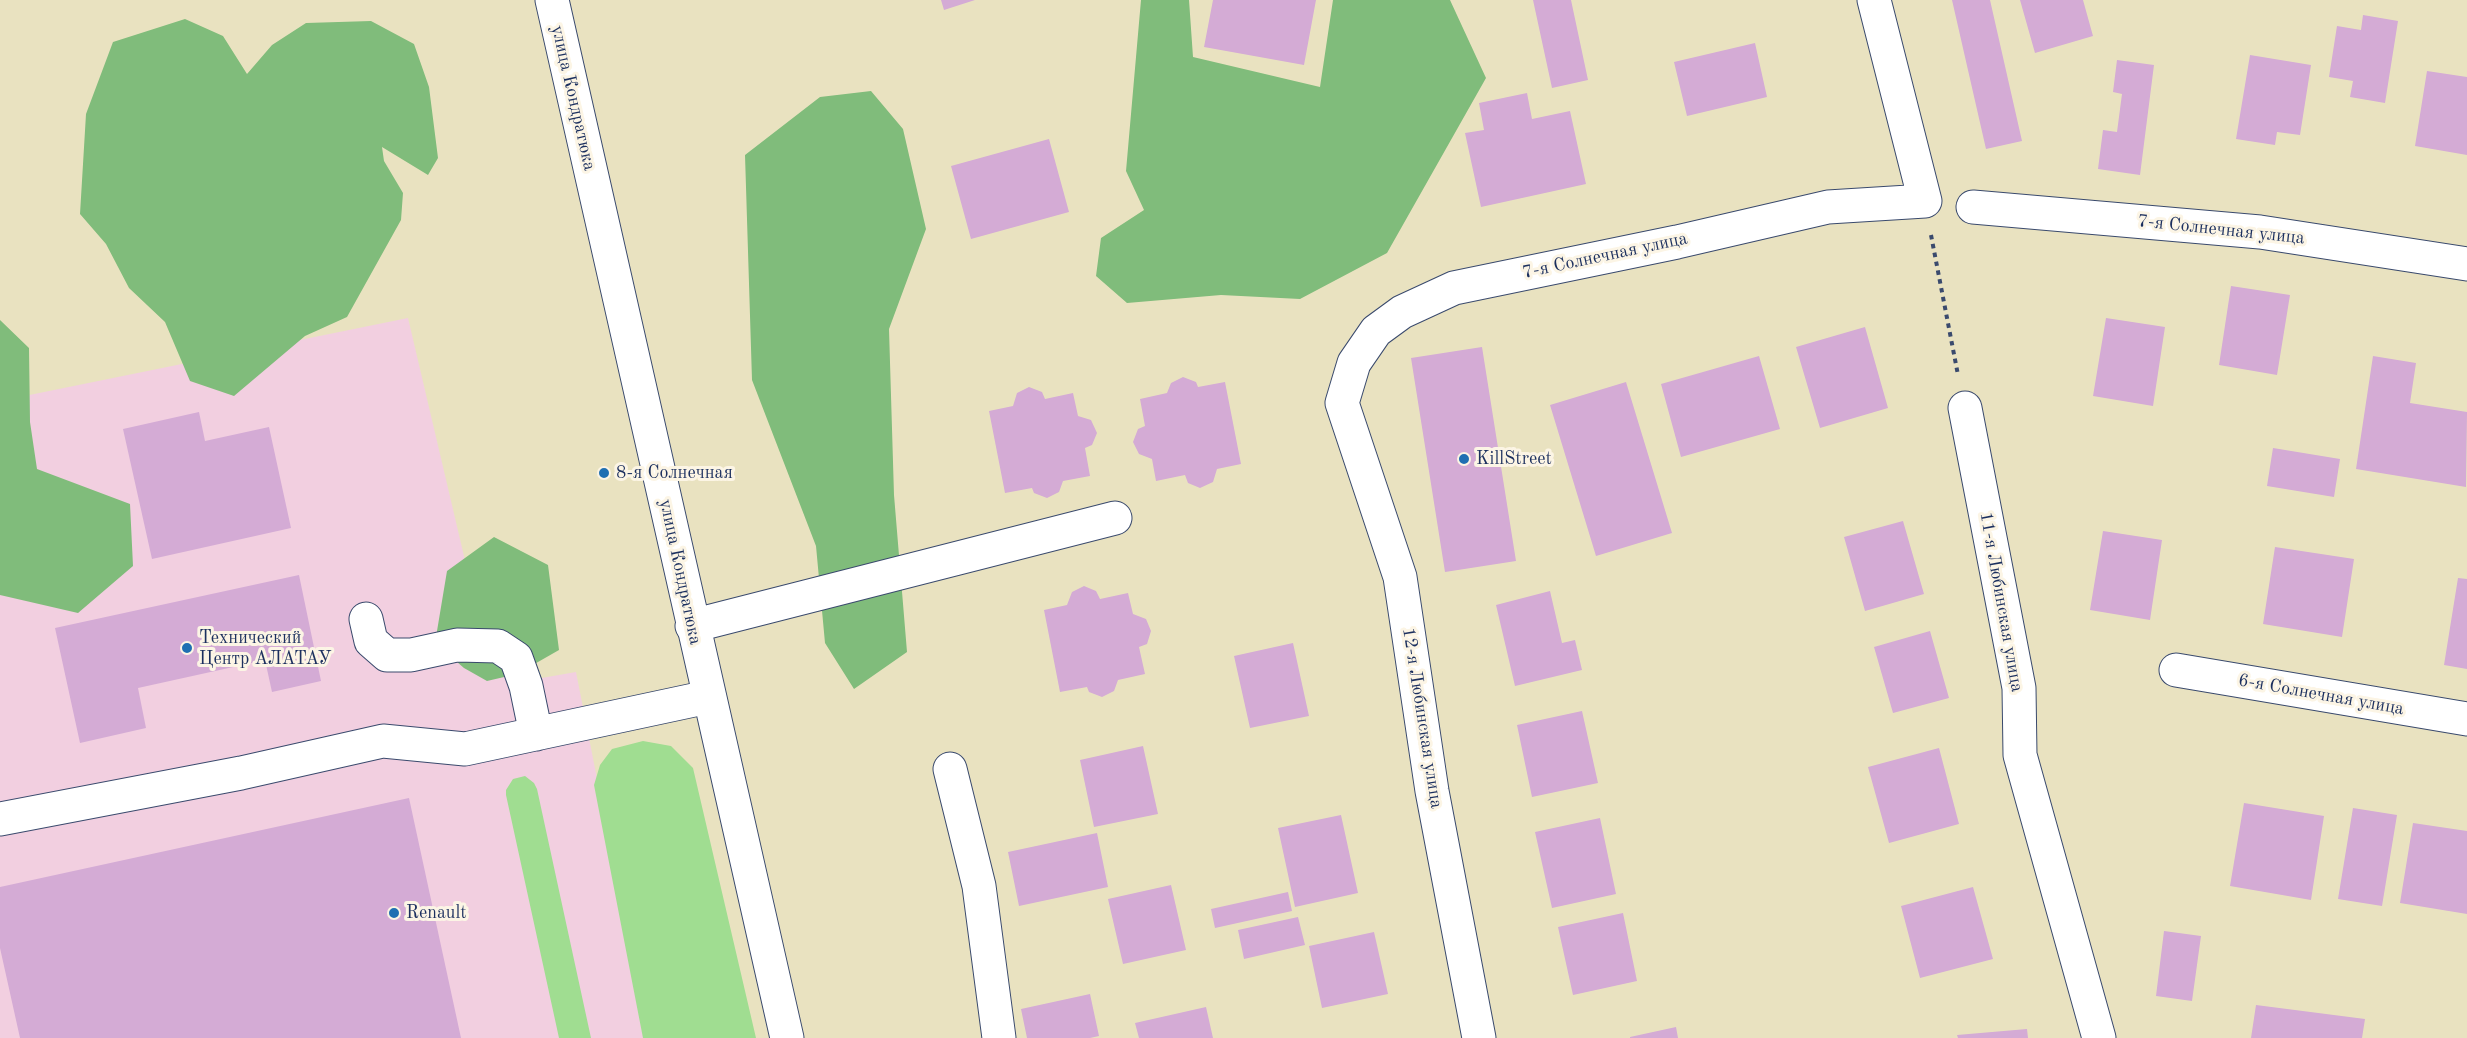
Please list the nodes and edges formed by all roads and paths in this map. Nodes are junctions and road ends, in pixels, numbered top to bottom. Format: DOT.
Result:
graph roads {
  1 [pos="552,0"];
  2 [pos="1874,0"];
  3 [pos="1925,201"];
  4 [pos="1973,207"];
  5 [pos="2467,264"];
  6 [pos="1342,403"];
  7 [pos="1965,408"];
  8 [pos="1115,518"];
  9 [pos="366,619"];
  10 [pos="692,626"];
  11 [pos="2176,670"];
  12 [pos="708,697"];
  13 [pos="2467,719"];
  14 [pos="536,734"];
  15 [pos="950,769"];
  16 [pos="0,819"];
  17 [pos="787,1038"];
  18 [pos="999,1038"];
  19 [pos="1479,1038"];
  20 [pos="2099,1038"];
  1 -- 10 [label="street, улица Кондратюка"];
  2 -- 3 [label="street"];
  3 -- 6 [label="street, 7-я Солнечная улица"];
  3 -- 7 [label="path"];
  4 -- 5 [label="street, 7-я Солнечная улица"];
  6 -- 19 [label="street, 12-я Любинская улица"];
  7 -- 20 [label="street, 11-я Любинская улица"];
  8 -- 10 [label="street"];
  9 -- 14 [label="street"];
  10 -- 12 [label="street, улица Кондратюка"];
  11 -- 13 [label="street, 6-я Солнечная улица"];
  12 -- 14 [label="street"];
  12 -- 17 [label="street, улица Кондратюка"];
  14 -- 16 [label="street"];
  15 -- 18 [label="street"];
}
